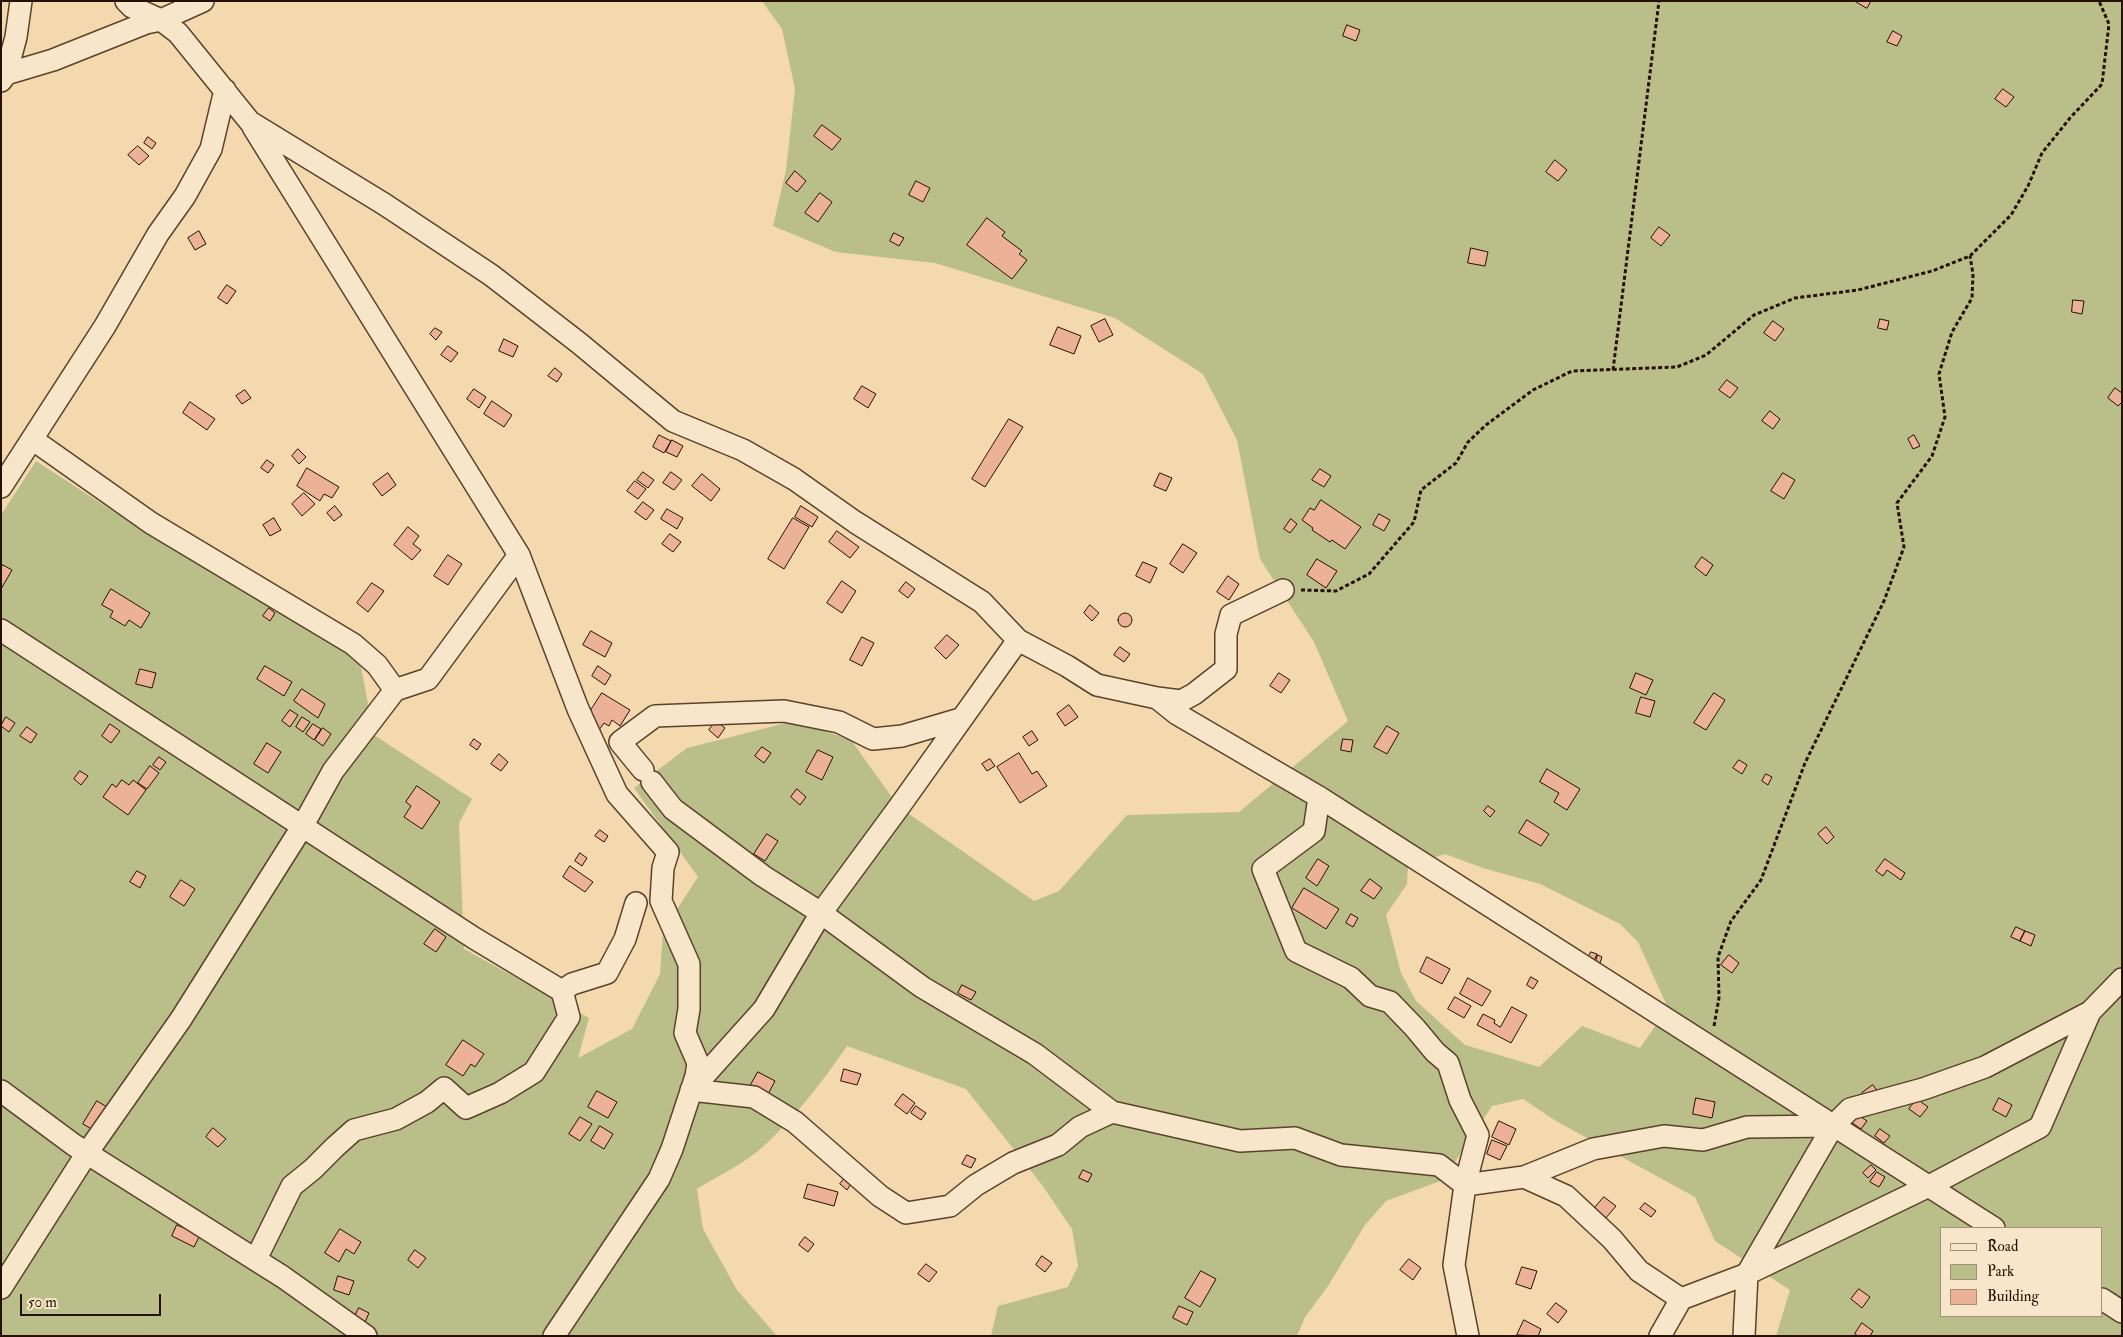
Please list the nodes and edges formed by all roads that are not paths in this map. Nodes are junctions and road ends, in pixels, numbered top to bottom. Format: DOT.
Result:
graph roads {
  1 [pos="21,1"];
  2 [pos="126,1"];
  3 [pos="203,1"];
  4 [pos="161,20"];
  5 [pos="4,77"];
  6 [pos="225,90"];
  7 [pos="250,122"];
  8 [pos="32,439"];
  9 [pos="1,487"];
  10 [pos="519,555"];
  11 [pos="1283,590"];
  12 [pos="1,630"];
  13 [pos="1018,640"];
  14 [pos="395,690"];
  15 [pos="1157,698"];
  16 [pos="960,719"];
  17 [pos="1319,797"];
  18 [pos="302,827"];
  19 [pos="636,903"];
  20 [pos="821,913"];
  21 [pos="2122,979"];
  22 [pos="562,991"];
  23 [pos="2090,1012"];
  24 [pos="692,1090"];
  25 [pos="1,1091"];
  26 [pos="1112,1112"];
  27 [pos="1833,1126"];
  28 [pos="87,1153"];
  29 [pos="1524,1177"];
  30 [pos="1466,1185"];
  31 [pos="1929,1186"];
  32 [pos="1992,1227"];
  33 [pos="256,1259"];
  34 [pos="1748,1274"];
  35 [pos="1,1288"];
  36 [pos="1682,1299"];
  37 [pos="2103,1300"];
  38 [pos="2122,1312"];
  39 [pos="366,1336"];
  40 [pos="554,1336"];
  41 [pos="1468,1336"];
  42 [pos="1660,1336"];
  43 [pos="1744,1336"];
  1 -- 5 [label="street"];
  2 -- 4 [label="street"];
  3 -- 4 [label="street"];
  4 -- 5 [label="street"];
  4 -- 6 [label="street"];
  6 -- 7 [label="street"];
  6 -- 8 [label="street"];
  7 -- 10 [label="street"];
  7 -- 13 [label="street"];
  8 -- 9 [label="street"];
  8 -- 14 [label="street"];
  10 -- 14 [label="street"];
  10 -- 24 [label="street"];
  11 -- 15 [label="street"];
  12 -- 18 [label="street"];
  13 -- 15 [label="street"];
  13 -- 16 [label="street"];
  14 -- 18 [label="street"];
  15 -- 17 [label="street"];
  16 -- 20 [label="street"];
  16 -- 20 [label="street"];
  17 -- 27 [label="street"];
  17 -- 30 [label="street"];
  18 -- 22 [label="street"];
  18 -- 28 [label="street"];
  19 -- 22 [label="street"];
  20 -- 24 [label="street"];
  20 -- 26 [label="street"];
  21 -- 23 [label="street"];
  22 -- 33 [label="street"];
  23 -- 27 [label="street"];
  23 -- 31 [label="street"];
  24 -- 26 [label="street"];
  24 -- 40 [label="street"];
  25 -- 28 [label="street"];
  26 -- 30 [label="street"];
  27 -- 29 [label="street"];
  27 -- 31 [label="street"];
  27 -- 34 [label="street"];
  28 -- 33 [label="street"];
  28 -- 35 [label="street"];
  29 -- 30 [label="street"];
  29 -- 36 [label="street"];
  30 -- 41 [label="street"];
  31 -- 32 [label="street"];
  31 -- 34 [label="street"];
  33 -- 39 [label="street"];
  34 -- 36 [label="street"];
  34 -- 43 [label="street"];
  36 -- 42 [label="street"];
  37 -- 38 [label="street"];
}
